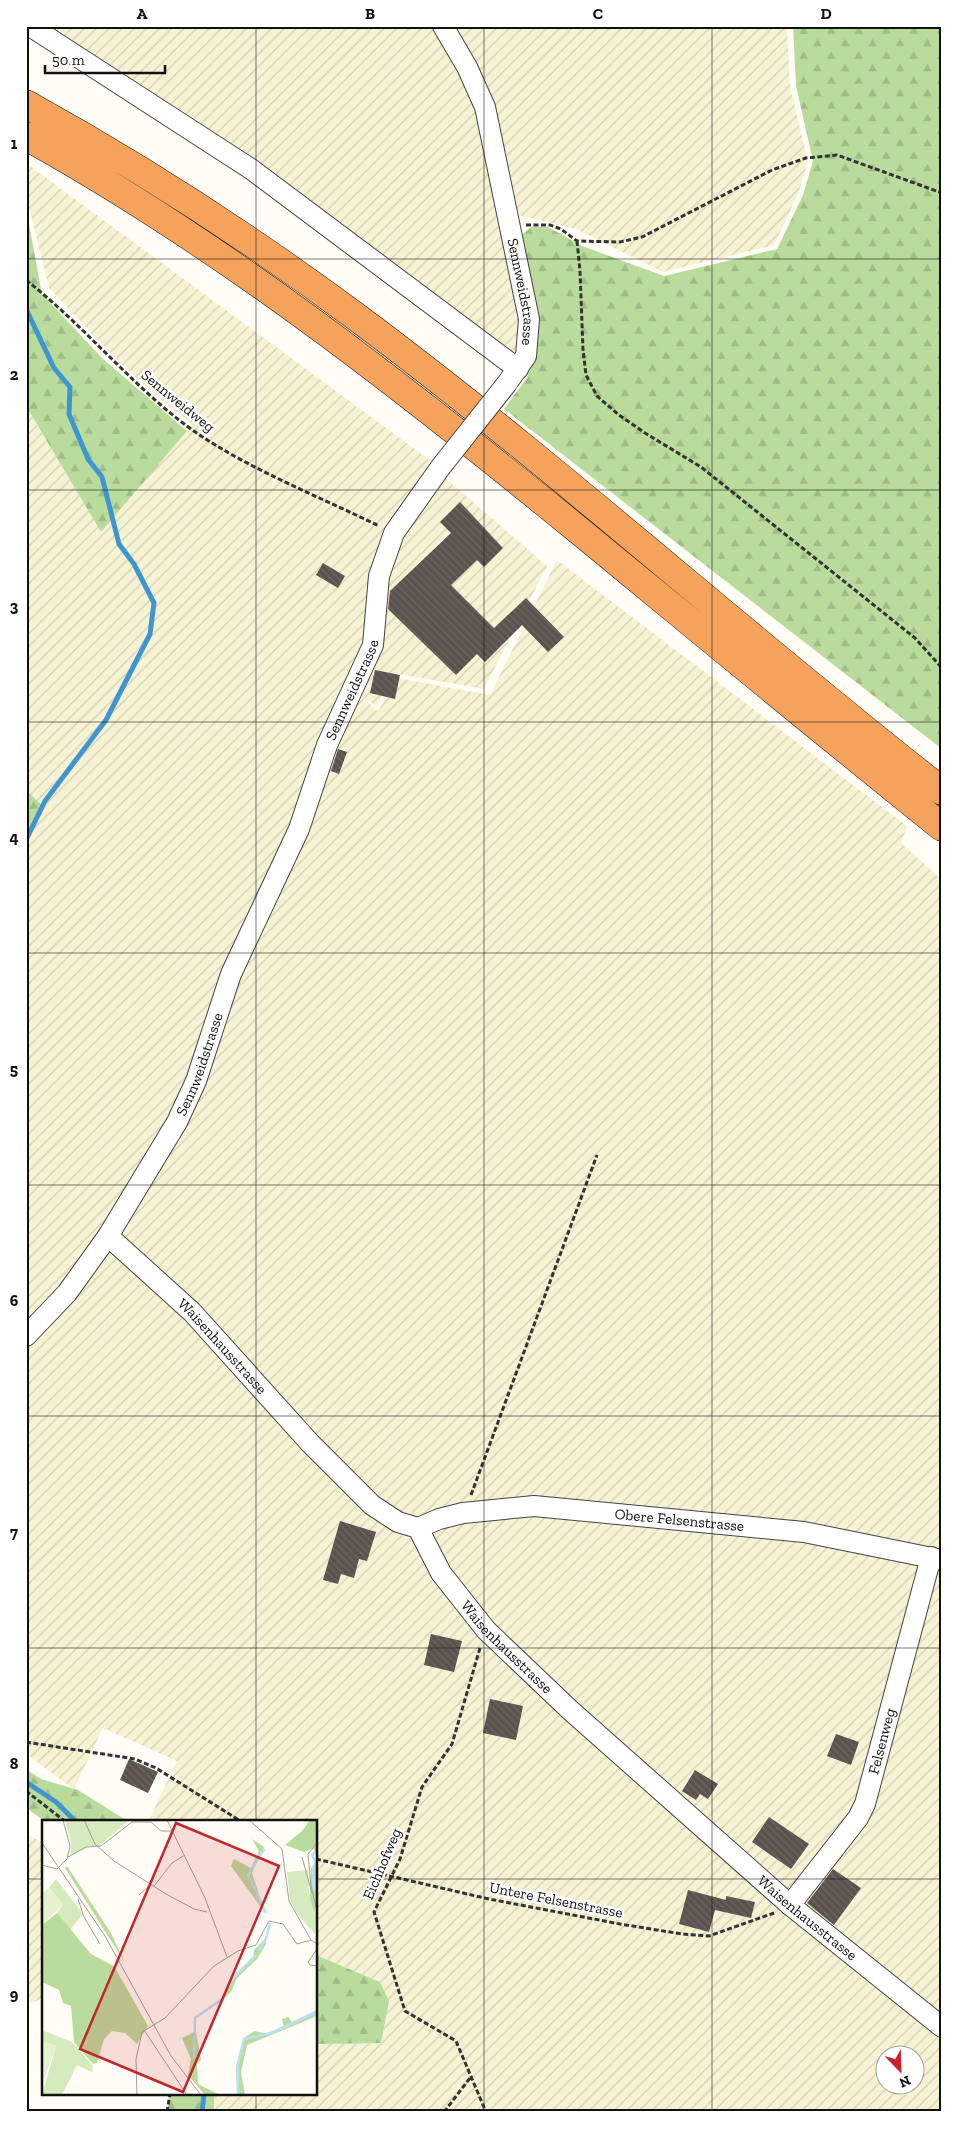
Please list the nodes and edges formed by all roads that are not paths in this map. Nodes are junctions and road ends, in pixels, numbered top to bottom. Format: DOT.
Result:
graph roads {
  1 [pos="30,26"];
  2 [pos="443,26"];
  3 [pos="26,104"];
  4 [pos="26,136"];
  5 [pos="513,375"];
  6 [pos="942,791"];
  7 [pos="942,826"];
  8 [pos="108,1236"];
  9 [pos="26,1336"];
  10 [pos="418,1528"];
  11 [pos="936,1558"];
  12 [pos="790,1905"];
  13 [pos="942,2027"];
  1 -- 5 [label="street"];
  2 -- 5 [label="street, Sennweidstrasse"];
  3 -- 6 [label="highway"];
  4 -- 7 [label="highway"];
  5 -- 8 [label="street, Sennweidstrasse, bridge"];
  8 -- 9 [label="street, Sennweidstrasse"];
  8 -- 10 [label="street, Waisenhausstrasse"];
  10 -- 11 [label="street, Obere Felsenstrasse"];
  10 -- 12 [label="street, Waisenhausstrasse"];
  11 -- 12 [label="street, Felsenweg"];
  12 -- 13 [label="street, Waisenhausstrasse"];
}
